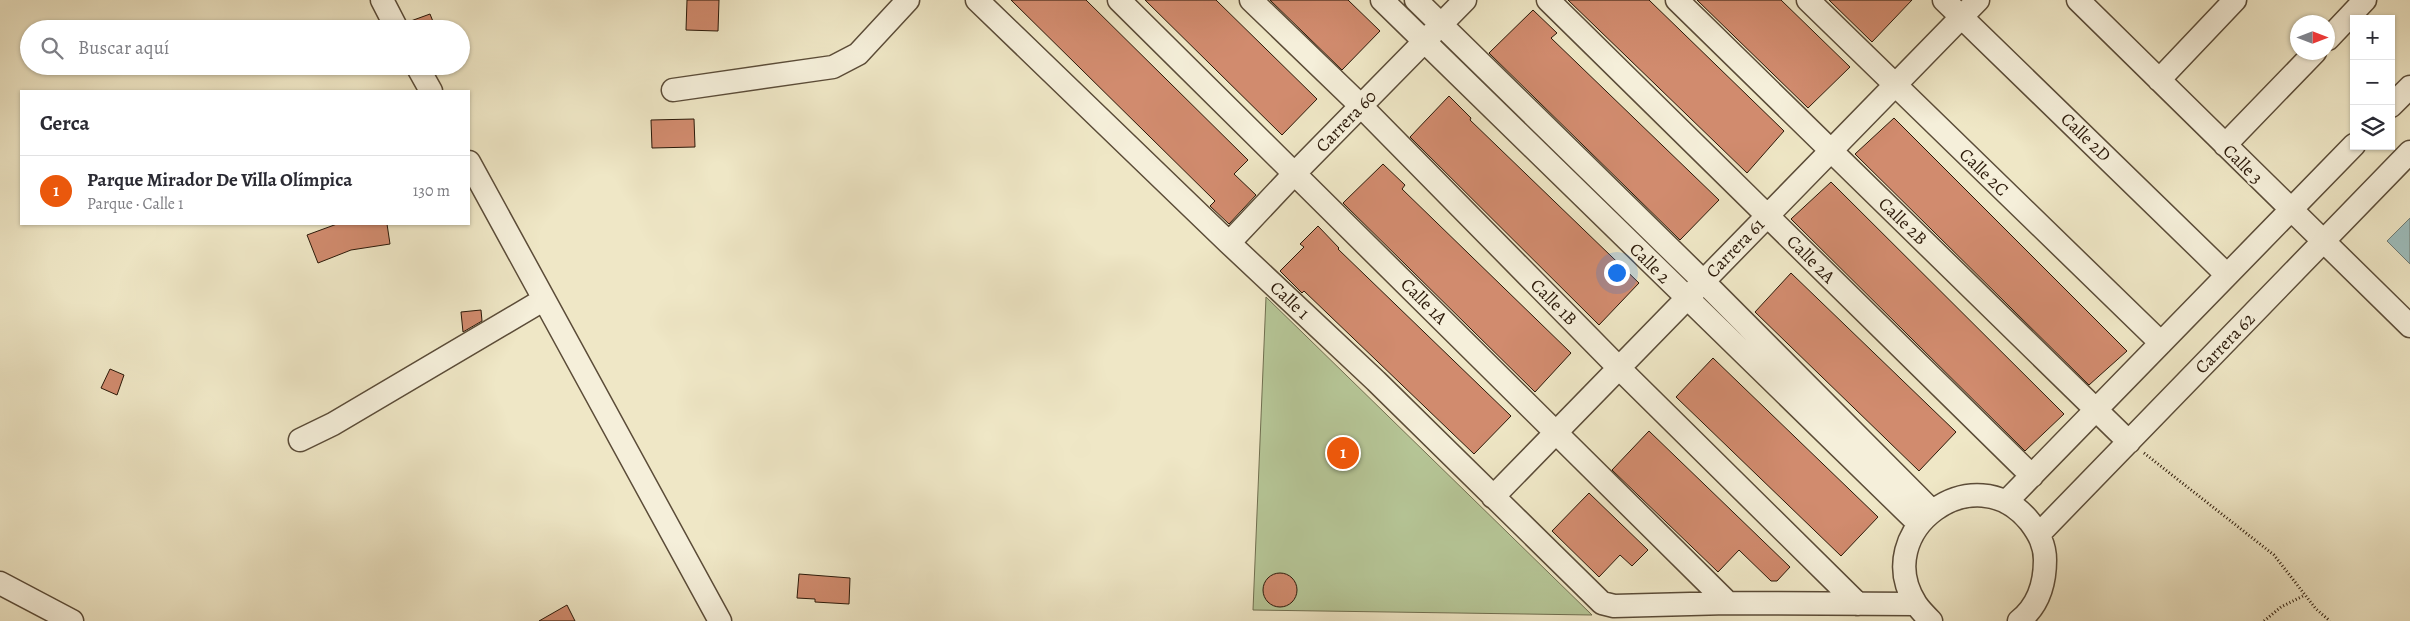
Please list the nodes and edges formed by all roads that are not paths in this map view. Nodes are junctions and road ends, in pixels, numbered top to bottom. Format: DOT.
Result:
graph roads {
  1 [pos="382,0"];
  2 [pos="908,0"];
  3 [pos="976,0"];
  4 [pos="1119,0"];
  5 [pos="1251,0"];
  6 [pos="1382,0"];
  7 [pos="1416,0"];
  8 [pos="1465,0"];
  9 [pos="1548,0"];
  10 [pos="1677,0"];
  11 [pos="1808,0"];
  12 [pos="1944,0"];
  13 [pos="1978,0"];
  14 [pos="2078,0"];
  15 [pos="2235,0"];
  16 [pos="2365,0"];
  17 [pos="1960,16"];
  18 [pos="392,20"];
  19 [pos="1441,24"];
  20 [pos="2335,32"];
  21 [pos="1425,41"];
  22 [pos="2306,60"];
  23 [pos="423,75"];
  24 [pos="2159,80"];
  25 [pos="1894,84"];
  26 [pos="2410,87"];
  27 [pos="430,90"];
  28 [pos="673,90"];
  29 [pos="2392,105"];
  30 [pos="1360,106"];
  31 [pos="2225,145"];
  32 [pos="2350,149"];
  33 [pos="1830,150"];
  34 [pos="2410,152"];
  35 [pos="470,164"];
  36 [pos="1295,173"];
  37 [pos="2290,210"];
  38 [pos="1766,215"];
  39 [pos="2323,242"];
  40 [pos="1229,243"];
  41 [pos="2227,275"];
  42 [pos="1703,281"];
  43 [pos="1686,298"];
  44 [pos="543,300"];
  45 [pos="2410,326"];
  46 [pos="2160,343"];
  47 [pos="1618,367"];
  48 [pos="2096,410"];
  49 [pos="1555,432"];
  50 [pos="300,440"];
  51 [pos="2129,442"];
  52 [pos="2032,476"];
  53 [pos="1492,497"];
  54 [pos="2006,502"];
  55 [pos="1925,517"];
  56 [pos="2039,534"];
  57 [pos="0,583"];
  58 [pos="1728,604"];
  59 [pos="1858,604"];
  60 [pos="1916,604"];
  61 [pos="72,621"];
  62 [pos="720,621"];
  63 [pos="1931,621"];
  64 [pos="2019,621"];
  1 -- 18 [label="street"];
  2 -- 28 [label="street"];
  3 -- 40 [label="street, Calle 1"];
  4 -- 36 [label="street, Calle 1A"];
  5 -- 30 [label="street, Calle 1B"];
  6 -- 21 [label="street, Calle 2"];
  7 -- 19 [label="street, Calle 2"];
  8 -- 19 [label="street, Carrera 60"];
  9 -- 38 [label="street, Calle 2A"];
  10 -- 33 [label="street, Calle 2B"];
  11 -- 25 [label="street, Calle 2C"];
  12 -- 17 [label="street, Calle 2D"];
  13 -- 17 [label="street, Carrera 61"];
  14 -- 24 [label="street, Calle 3"];
  15 -- 24 [label="street"];
  16 -- 20 [label="street"];
  17 -- 25 [label="street, Carrera 61"];
  17 -- 41 [label="street, Calle 2D"];
  19 -- 21 [label="street, Carrera 60"];
  19 -- 42 [label="street, Calle 2"];
  21 -- 30 [label="street, Carrera 60"];
  21 -- 43 [label="street, Calle 2"];
  22 -- 31 [label="street"];
  23 -- 27 [label="street"];
  24 -- 31 [label="street, Calle 3"];
  25 -- 33 [label="street, Carrera 61"];
  25 -- 46 [label="street, Calle 2C"];
  26 -- 29 [label="street"];
  30 -- 36 [label="street, Carrera 60"];
  30 -- 47 [label="street, Calle 1B"];
  31 -- 37 [label="street, Calle 3"];
  32 -- 37 [label="street"];
  33 -- 38 [label="street, Carrera 61"];
  33 -- 48 [label="street, Calle 2B"];
  34 -- 39 [label="street, Carrera 62"];
  35 -- 44 [label="street"];
  36 -- 40 [label="street, Carrera 60"];
  36 -- 49 [label="street, Calle 1A"];
  37 -- 39 [label="street, Calle 3"];
  37 -- 41 [label="street"];
  38 -- 42 [label="street, Carrera 61"];
  38 -- 52 [label="street, Calle 2A"];
  39 -- 45 [label="street, Calle 3"];
  39 -- 51 [label="street, Carrera 62"];
  40 -- 53 [label="street, Calle 1"];
  41 -- 46 [label="street"];
  42 -- 43 [label="street, Carrera 61"];
  42 -- 55 [label="street, Calle 2"];
  43 -- 47 [label="street, Carrera 61"];
  43 -- 55 [label="street, Calle 2"];
  44 -- 50 [label="street"];
  44 -- 62 [label="street"];
  46 -- 48 [label="street"];
  47 -- 49 [label="street, Carrera 61"];
  47 -- 59 [label="street, Calle 1B"];
  48 -- 51 [label="street, Calle 2B"];
  48 -- 52 [label="street"];
  49 -- 53 [label="street, Carrera 61"];
  49 -- 58 [label="street, Calle 1A"];
  51 -- 56 [label="street, Carrera 62"];
  52 -- 54 [label="street"];
  53 -- 58 [label="street, Calle 1"];
  54 -- 55 [label="street"];
  54 -- 56 [label="street"];
  55 -- 60 [label="street"];
  56 -- 64 [label="street"];
  57 -- 61 [label="street"];
  58 -- 59 [label="street"];
  59 -- 60 [label="street"];
  60 -- 63 [label="street"];
}
